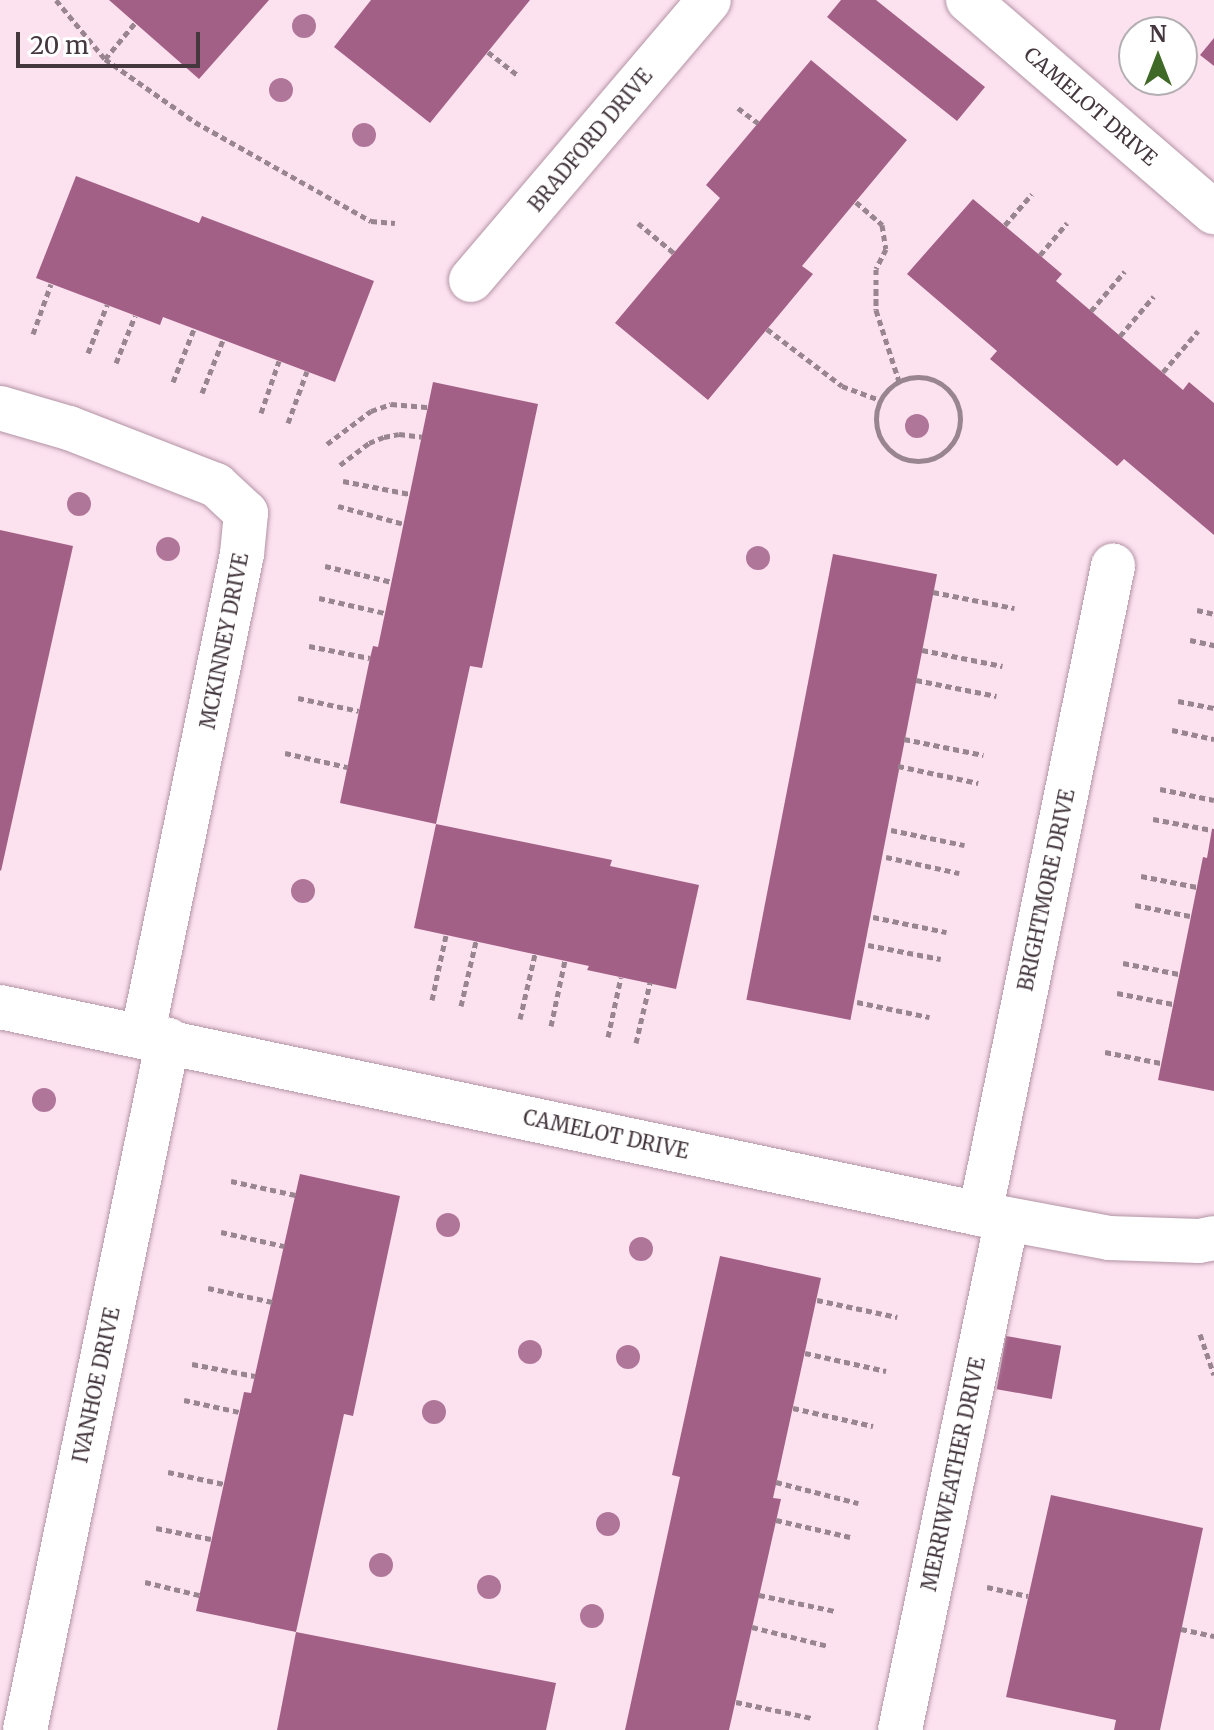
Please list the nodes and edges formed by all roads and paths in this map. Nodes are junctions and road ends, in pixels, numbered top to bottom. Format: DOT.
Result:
graph roads {
  1 [pos="56,0"];
  2 [pos="709,0"];
  3 [pos="982,4"];
  4 [pos="135,23"];
  5 [pos="488,52"];
  6 [pos="105,59"];
  7 [pos="519,76"];
  8 [pos="738,108"];
  9 [pos="758,123"];
  10 [pos="1032,194"];
  11 [pos="856,202"];
  12 [pos="1214,212"];
  13 [pos="395,223"];
  14 [pos="638,223"];
  15 [pos="1067,223"];
  16 [pos="1005,225"];
  17 [pos="674,253"];
  18 [pos="1040,255"];
  19 [pos="1125,271"];
  20 [pos="471,280"];
  21 [pos="51,284"];
  22 [pos="1154,296"];
  23 [pos="107,305"];
  24 [pos="1091,311"];
  25 [pos="135,316"];
  26 [pos="194,329"];
  27 [pos="767,329"];
  28 [pos="1198,331"];
  29 [pos="33,334"];
  30 [pos="1120,336"];
  31 [pos="223,340"];
  32 [pos="88,353"];
  33 [pos="279,361"];
  34 [pos="116,363"];
  35 [pos="307,371"];
  36 [pos="1163,372"];
  37 [pos="899,381"];
  38 [pos="173,382"];
  39 [pos="202,393"];
  40 [pos="880,400"];
  41 [pos="429,407"];
  42 [pos="0,408"];
  43 [pos="261,413"];
  44 [pos="288,423"];
  45 [pos="422,437"];
  46 [pos="327,444"];
  47 [pos="340,465"];
  48 [pos="343,481"];
  49 [pos="410,494"];
  50 [pos="338,506"];
  51 [pos="404,524"];
  52 [pos="325,566"];
  53 [pos="1113,566"];
  54 [pos="392,582"];
  55 [pos="933,592"];
  56 [pos="319,598"];
  57 [pos="1014,608"];
  58 [pos="1197,610"];
  59 [pos="385,613"];
  60 [pos="1214,614"];
  61 [pos="1190,640"];
  62 [pos="1214,645"];
  63 [pos="309,646"];
  64 [pos="922,650"];
  65 [pos="370,658"];
  66 [pos="1002,666"];
  67 [pos="916,680"];
  68 [pos="996,696"];
  69 [pos="298,698"];
  70 [pos="1178,701"];
  71 [pos="1214,708"];
  72 [pos="359,711"];
  73 [pos="1172,730"];
  74 [pos="904,739"];
  75 [pos="1214,739"];
  76 [pos="285,753"];
  77 [pos="983,755"];
  78 [pos="898,766"];
  79 [pos="347,767"];
  80 [pos="978,783"];
  81 [pos="1160,789"];
  82 [pos="1214,800"];
  83 [pos="1153,819"];
  84 [pos="891,830"];
  85 [pos="1212,830"];
  86 [pos="964,845"];
  87 [pos="886,857"];
  88 [pos="959,873"];
  89 [pos="1141,876"];
  90 [pos="1197,887"];
  91 [pos="1135,905"];
  92 [pos="1190,916"];
  93 [pos="873,917"];
  94 [pos="946,932"];
  95 [pos="446,935"];
  96 [pos="476,941"];
  97 [pos="868,945"];
  98 [pos="535,954"];
  99 [pos="941,959"];
  100 [pos="565,960"];
  101 [pos="1123,963"];
  102 [pos="1179,974"];
  103 [pos="621,977"];
  104 [pos="650,983"];
  105 [pos="1117,993"];
  106 [pos="432,1000"];
  107 [pos="857,1002"];
  108 [pos="1173,1004"];
  109 [pos="461,1006"];
  110 [pos="0,1007"];
  111 [pos="929,1017"];
  112 [pos="520,1019"];
  113 [pos="551,1026"];
  114 [pos="155,1037"];
  115 [pos="608,1037"];
  116 [pos="636,1043"];
  117 [pos="1105,1052"];
  118 [pos="1161,1063"];
  119 [pos="231,1181"];
  120 [pos="295,1195"];
  121 [pos="993,1216"];
  122 [pos="221,1232"];
  123 [pos="1214,1238"];
  124 [pos="284,1246"];
  125 [pos="208,1288"];
  126 [pos="817,1300"];
  127 [pos="272,1302"];
  128 [pos="897,1317"];
  129 [pos="1200,1334"];
  130 [pos="805,1353"];
  131 [pos="192,1364"];
  132 [pos="886,1371"];
  133 [pos="1214,1375"];
  134 [pos="255,1376"];
  135 [pos="184,1400"];
  136 [pos="793,1408"];
  137 [pos="239,1412"];
  138 [pos="873,1426"];
  139 [pos="168,1472"];
  140 [pos="776,1482"];
  141 [pos="224,1484"];
  142 [pos="858,1503"];
  143 [pos="776,1520"];
  144 [pos="156,1528"];
  145 [pos="850,1537"];
  146 [pos="211,1539"];
  147 [pos="145,1582"];
  148 [pos="985,1586"];
  149 [pos="199,1595"];
  150 [pos="759,1595"];
  151 [pos="1028,1596"];
  152 [pos="835,1611"];
  153 [pos="752,1627"];
  154 [pos="1181,1629"];
  155 [pos="1214,1636"];
  156 [pos="828,1646"];
  157 [pos="736,1702"];
  158 [pos="812,1718"];
  159 [pos="25,1730"];
  160 [pos="900,1730"];
  1 -- 6 [label="path"];
  2 -- 20 [label="street, BRADFORD DRIVE"];
  3 -- 12 [label="street, CAMELOT DRIVE"];
  4 -- 6 [label="path"];
  5 -- 7 [label="path"];
  6 -- 13 [label="path"];
  8 -- 9 [label="path"];
  10 -- 16 [label="path"];
  11 -- 37 [label="path"];
  14 -- 17 [label="path"];
  15 -- 18 [label="path"];
  19 -- 24 [label="path"];
  21 -- 29 [label="path"];
  22 -- 30 [label="path"];
  23 -- 32 [label="path"];
  25 -- 34 [label="path"];
  26 -- 38 [label="path"];
  27 -- 40 [label="path"];
  28 -- 36 [label="path"];
  31 -- 39 [label="path"];
  33 -- 43 [label="path"];
  35 -- 44 [label="path"];
  37 -- 40 [label="path"];
  37 -- 40 [label="path"];
  41 -- 46 [label="path"];
  42 -- 114 [label="street, MCKINNEY DRIVE"];
  45 -- 47 [label="path"];
  48 -- 49 [label="path"];
  50 -- 51 [label="path"];
  52 -- 54 [label="path"];
  53 -- 121 [label="street, BRIGHTMORE DRIVE"];
  55 -- 57 [label="path"];
  56 -- 59 [label="path"];
  58 -- 60 [label="path"];
  61 -- 62 [label="path"];
  63 -- 65 [label="path"];
  64 -- 66 [label="path"];
  67 -- 68 [label="path"];
  69 -- 72 [label="path"];
  70 -- 71 [label="path"];
  73 -- 75 [label="path"];
  74 -- 77 [label="path"];
  76 -- 79 [label="path"];
  78 -- 80 [label="path"];
  81 -- 82 [label="path"];
  83 -- 85 [label="path"];
  84 -- 86 [label="path"];
  87 -- 88 [label="path"];
  89 -- 90 [label="path"];
  91 -- 92 [label="path"];
  93 -- 94 [label="path"];
  95 -- 106 [label="path"];
  96 -- 109 [label="path"];
  97 -- 99 [label="path"];
  98 -- 112 [label="path"];
  100 -- 113 [label="path"];
  101 -- 102 [label="path"];
  103 -- 115 [label="path"];
  104 -- 116 [label="path"];
  105 -- 108 [label="path"];
  107 -- 111 [label="path"];
  110 -- 114 [label="street, CAMELOT DRIVE"];
  114 -- 121 [label="street, CAMELOT DRIVE"];
  114 -- 159 [label="street, IVANHOE DRIVE"];
  117 -- 118 [label="path"];
  119 -- 120 [label="path"];
  121 -- 123 [label="street, CAMELOT DRIVE"];
  121 -- 160 [label="street, MERRIWEATHER DRIVE"];
  122 -- 124 [label="path"];
  125 -- 127 [label="path"];
  126 -- 128 [label="path"];
  129 -- 133 [label="path"];
  130 -- 132 [label="path"];
  131 -- 134 [label="path"];
  135 -- 137 [label="path"];
  136 -- 138 [label="path"];
  139 -- 141 [label="path"];
  140 -- 142 [label="path"];
  143 -- 145 [label="path"];
  144 -- 146 [label="path"];
  147 -- 149 [label="path"];
  148 -- 151 [label="path"];
  150 -- 152 [label="path"];
  153 -- 156 [label="path"];
  154 -- 155 [label="path"];
  157 -- 158 [label="path"];
}
